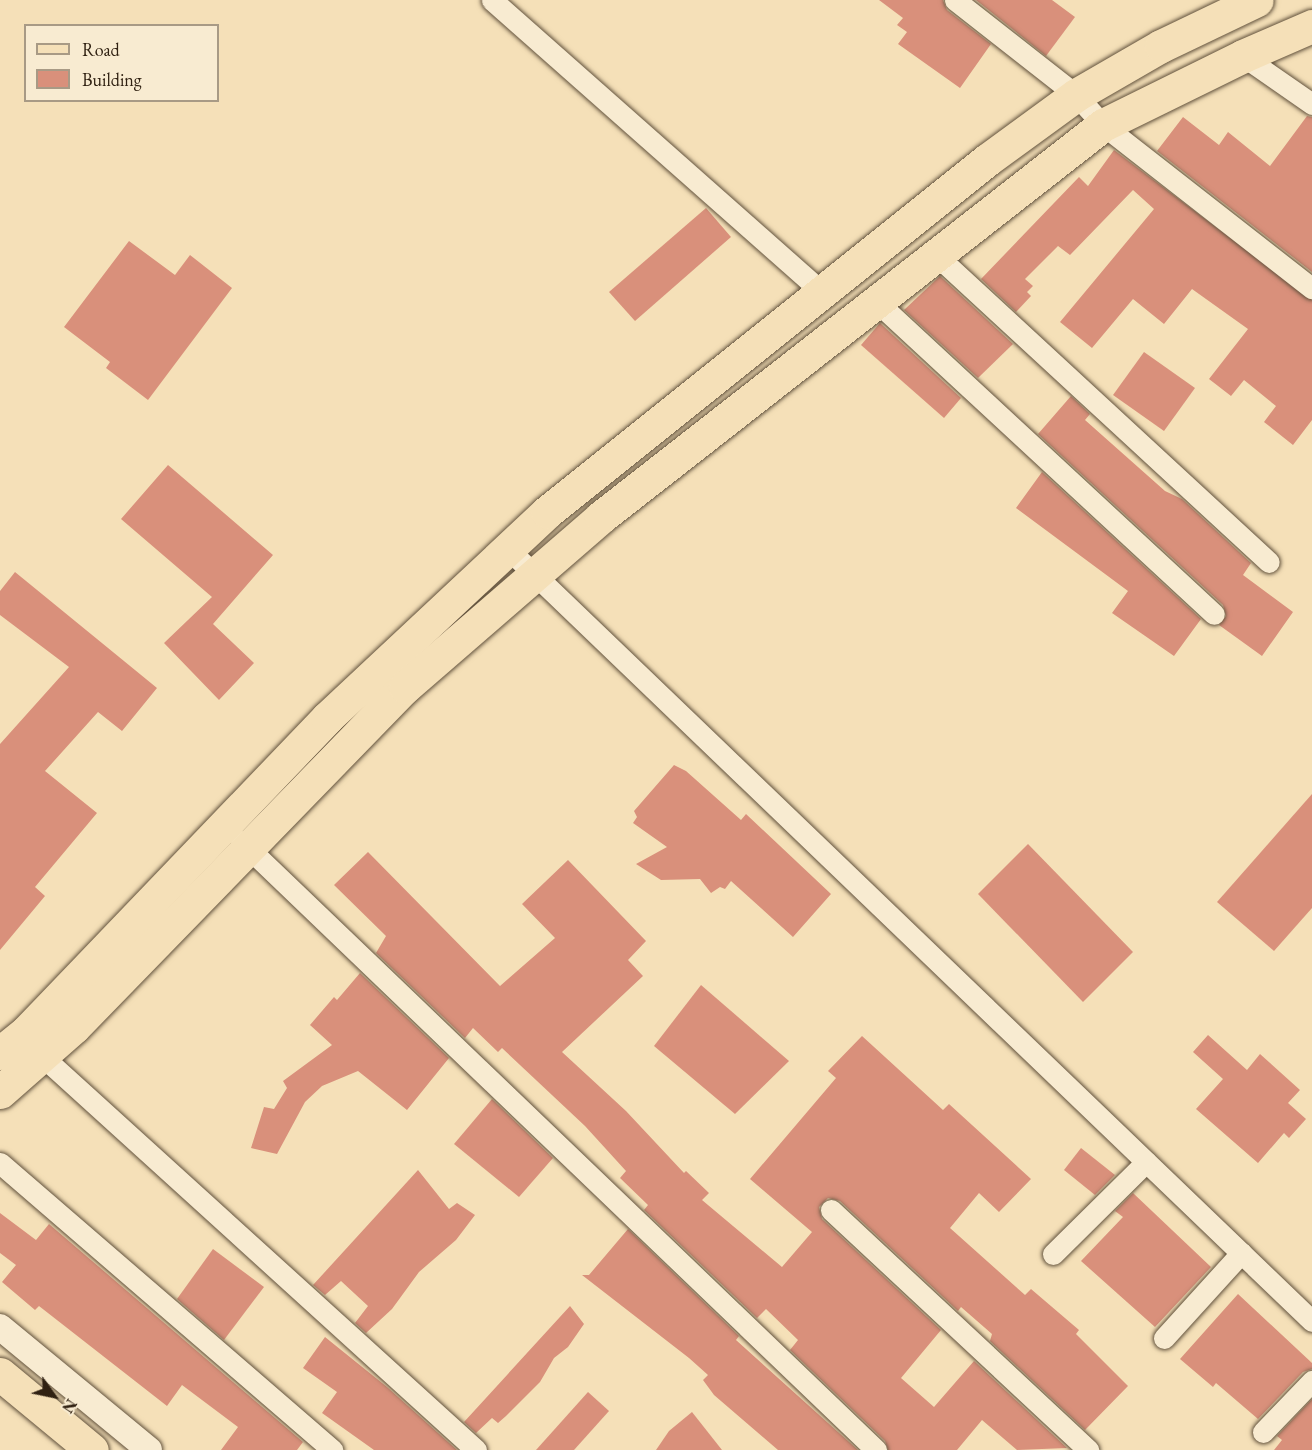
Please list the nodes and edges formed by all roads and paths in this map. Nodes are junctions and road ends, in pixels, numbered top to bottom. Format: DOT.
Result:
graph roads {
  1 [pos="492,0"];
  2 [pos="955,0"];
  3 [pos="1257,0"];
  4 [pos="1312,26"];
  5 [pos="1243,56"];
  6 [pos="1076,95"];
  7 [pos="1312,104"];
  8 [pos="1104,125"];
  9 [pos="934,254"];
  10 [pos="1312,288"];
  11 [pos="821,291"];
  12 [pos="877,302"];
  13 [pos="507,548"];
  14 [pos="1269,562"];
  15 [pos="532,574"];
  16 [pos="1214,614"];
  17 [pos="223,824"];
  18 [pos="246,847"];
  19 [pos="34,1043"];
  20 [pos="0,1053"];
  21 [pos="0,1092"];
  22 [pos="0,1162"];
  23 [pos="1146,1162"];
  24 [pos="831,1210"];
  25 [pos="1241,1253"];
  26 [pos="1053,1254"];
  27 [pos="1312,1321"];
  28 [pos="0,1327"];
  29 [pos="1164,1338"];
  30 [pos="0,1374"];
  31 [pos="1312,1381"];
  32 [pos="1263,1432"];
  33 [pos="92,1450"];
  34 [pos="149,1450"];
  35 [pos="332,1450"];
  36 [pos="476,1450"];
  37 [pos="876,1450"];
  38 [pos="1088,1450"];
  1 -- 11 [label="street"];
  2 -- 6 [label="street"];
  3 -- 6 [label="main road"];
  4 -- 5 [label="main road"];
  5 -- 7 [label="street"];
  5 -- 8 [label="main road"];
  6 -- 8 [label="street"];
  6 -- 11 [label="main road"];
  8 -- 9 [label="main road"];
  8 -- 10 [label="street"];
  9 -- 12 [label="main road"];
  9 -- 14 [label="street"];
  11 -- 13 [label="main road"];
  12 -- 15 [label="main road"];
  12 -- 16 [label="street"];
  13 -- 15 [label="street"];
  13 -- 17 [label="main road"];
  15 -- 18 [label="main road"];
  15 -- 23 [label="street"];
  17 -- 18 [label="street"];
  17 -- 19 [label="main road"];
  18 -- 19 [label="main road"];
  18 -- 37 [label="street"];
  19 -- 20 [label="main road"];
  19 -- 21 [label="main road"];
  19 -- 36 [label="street"];
  22 -- 35 [label="street"];
  23 -- 25 [label="street"];
  23 -- 26 [label="street"];
  24 -- 38 [label="street"];
  25 -- 27 [label="street"];
  25 -- 29 [label="street"];
  28 -- 34 [label="street"];
  30 -- 33 [label="main road"];
  31 -- 32 [label="street"];
}
